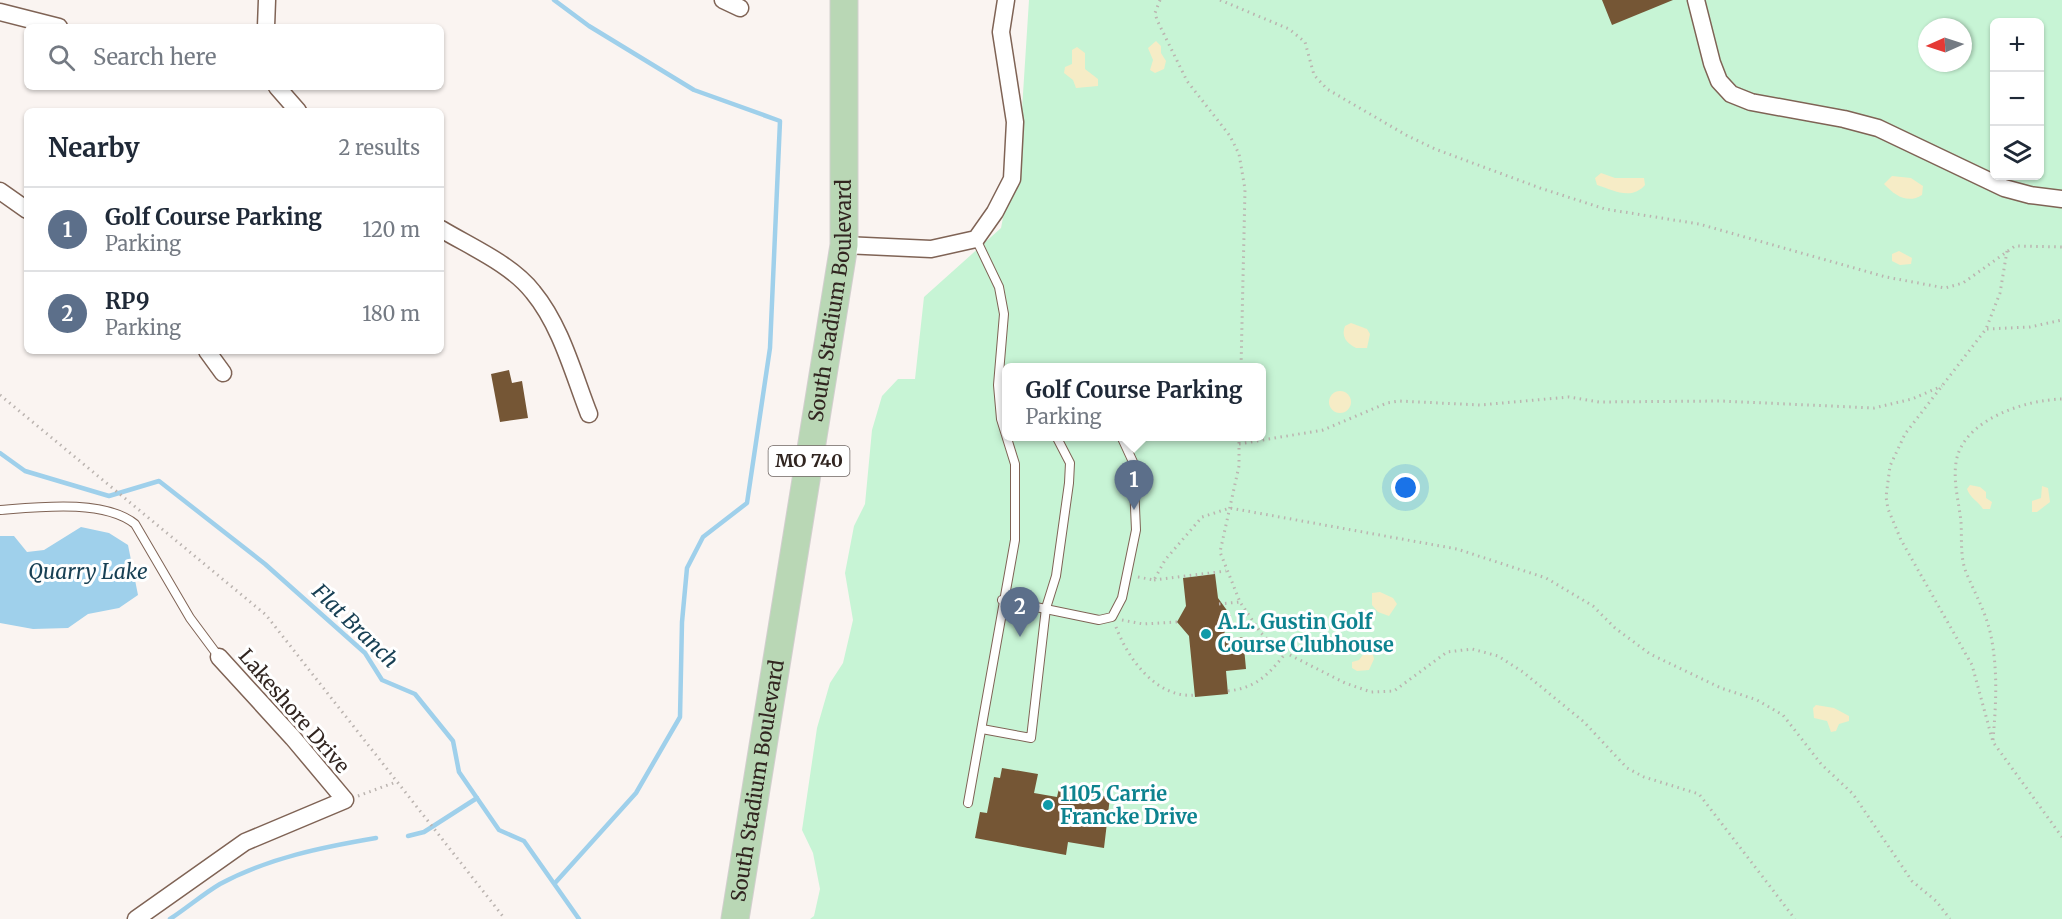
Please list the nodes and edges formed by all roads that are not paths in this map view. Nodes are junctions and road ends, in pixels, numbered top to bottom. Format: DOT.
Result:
graph roads {
  1 [pos="267,0"];
  2 [pos="723,0"];
  3 [pos="844,0"];
  4 [pos="1006,0"];
  5 [pos="1696,0"];
  6 [pos="740,8"];
  7 [pos="0,12"];
  8 [pos="47,24"];
  9 [pos="266,24"];
  10 [pos="280,90"];
  11 [pos="295,108"];
  12 [pos="0,191"];
  13 [pos="2062,199"];
  14 [pos="24,208"];
  15 [pos="444,231"];
  16 [pos="976,239"];
  17 [pos="844,245"];
  18 [pos="209,354"];
  19 [pos="223,373"];
  20 [pos="1002,408"];
  21 [pos="589,414"];
  22 [pos="1009,441"];
  23 [pos="1059,441"];
  24 [pos="1123,441"];
  25 [pos="0,510"];
  26 [pos="1002,600"];
  27 [pos="1046,608"];
  28 [pos="219,657"];
  29 [pos="982,729"];
  30 [pos="968,803"];
  31 [pos="136,919"];
  32 [pos="735,919"];
  1 -- 9 [label="street"];
  2 -- 6 [label="street"];
  3 -- 17 [label="main road, South Stadium Boulevard / MO 740"];
  4 -- 16 [label="street"];
  5 -- 13 [label="street"];
  7 -- 8 [label="street"];
  10 -- 11 [label="street"];
  12 -- 14 [label="street"];
  15 -- 21 [label="street"];
  16 -- 17 [label="street"];
  16 -- 20 [label="lane"];
  17 -- 32 [label="main road, South Stadium Boulevard / MO 740"];
  18 -- 19 [label="street"];
  22 -- 26 [label="lane"];
  23 -- 27 [label="lane"];
  24 -- 27 [label="lane"];
  25 -- 28 [label="lane"];
  26 -- 27 [label="lane"];
  26 -- 29 [label="lane"];
  27 -- 29 [label="lane"];
  28 -- 31 [label="street, Lakeshore Drive"];
  29 -- 30 [label="lane"];
}
